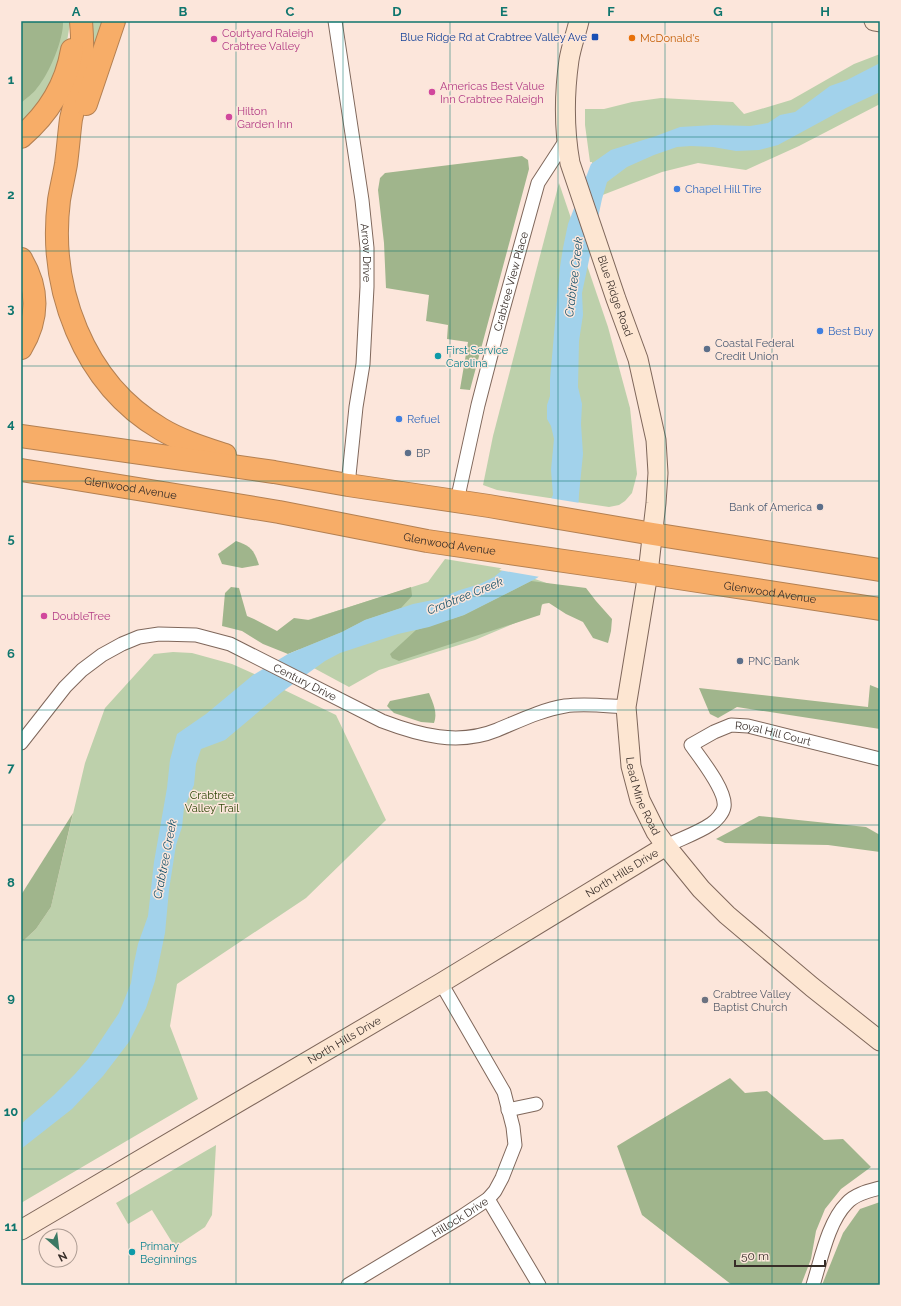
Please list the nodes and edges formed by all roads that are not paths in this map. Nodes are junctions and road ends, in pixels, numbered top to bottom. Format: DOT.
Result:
graph roads {
  1 [pos="74,21"];
  2 [pos="81,21"];
  3 [pos="114,21"];
  4 [pos="335,21"];
  5 [pos="579,21"];
  6 [pos="874,21"];
  7 [pos="880,22"];
  8 [pos="21,137"];
  9 [pos="566,140"];
  10 [pos="66,166"];
  11 [pos="21,259"];
  12 [pos="21,348"];
  13 [pos="21,436"];
  14 [pos="21,470"];
  15 [pos="274,472"];
  16 [pos="48,474"];
  17 [pos="21,478"];
  18 [pos="348,485"];
  19 [pos="456,501"];
  20 [pos="653,534"];
  21 [pos="880,570"];
  22 [pos="648,573"];
  23 [pos="880,609"];
  24 [pos="626,707"];
  25 [pos="21,743"];
  26 [pos="880,759"];
  27 [pos="666,846"];
  28 [pos="441,983"];
  29 [pos="880,1041"];
  30 [pos="536,1104"];
  31 [pos="508,1110"];
  32 [pos="880,1188"];
  33 [pos="488,1199"];
  34 [pos="21,1230"];
  35 [pos="348,1285"];
  36 [pos="539,1285"];
  37 [pos="813,1285"];
  1 -- 8 [label="highway"];
  2 -- 10 [label="highway"];
  3 -- 10 [label="highway"];
  4 -- 18 [label="street, Arrow Drive"];
  5 -- 9 [label="main road, Blue Ridge Road"];
  6 -- 7 [label="main road"];
  9 -- 19 [label="street, Crabtree View Place"];
  9 -- 20 [label="main road, Blue Ridge Road"];
  10 -- 15 [label="highway"];
  11 -- 12 [label="highway"];
  13 -- 15 [label="highway"];
  14 -- 16 [label="highway, Glenwood Avenue"];
  15 -- 18 [label="highway"];
  16 -- 17 [label="highway"];
  16 -- 22 [label="highway, Glenwood Avenue"];
  18 -- 19 [label="highway"];
  19 -- 20 [label="highway"];
  20 -- 21 [label="highway"];
  20 -- 22 [label="main road, Blue Ridge Road"];
  22 -- 23 [label="highway, Glenwood Avenue"];
  22 -- 24 [label="main road, Lead Mine Road"];
  24 -- 25 [label="street, Century Drive"];
  24 -- 27 [label="main road, Lead Mine Road"];
  26 -- 27 [label="street, Royal Hill Court"];
  27 -- 28 [label="main road, North Hills Drive"];
  27 -- 29 [label="main road, Lead Mine Road"];
  28 -- 31 [label="street, Hillock Drive"];
  28 -- 34 [label="main road, North Hills Drive"];
  30 -- 31 [label="street"];
  31 -- 33 [label="street, Hillock Drive"];
  32 -- 37 [label="street"];
  33 -- 35 [label="street, Hillock Drive"];
  33 -- 36 [label="street"];
}
